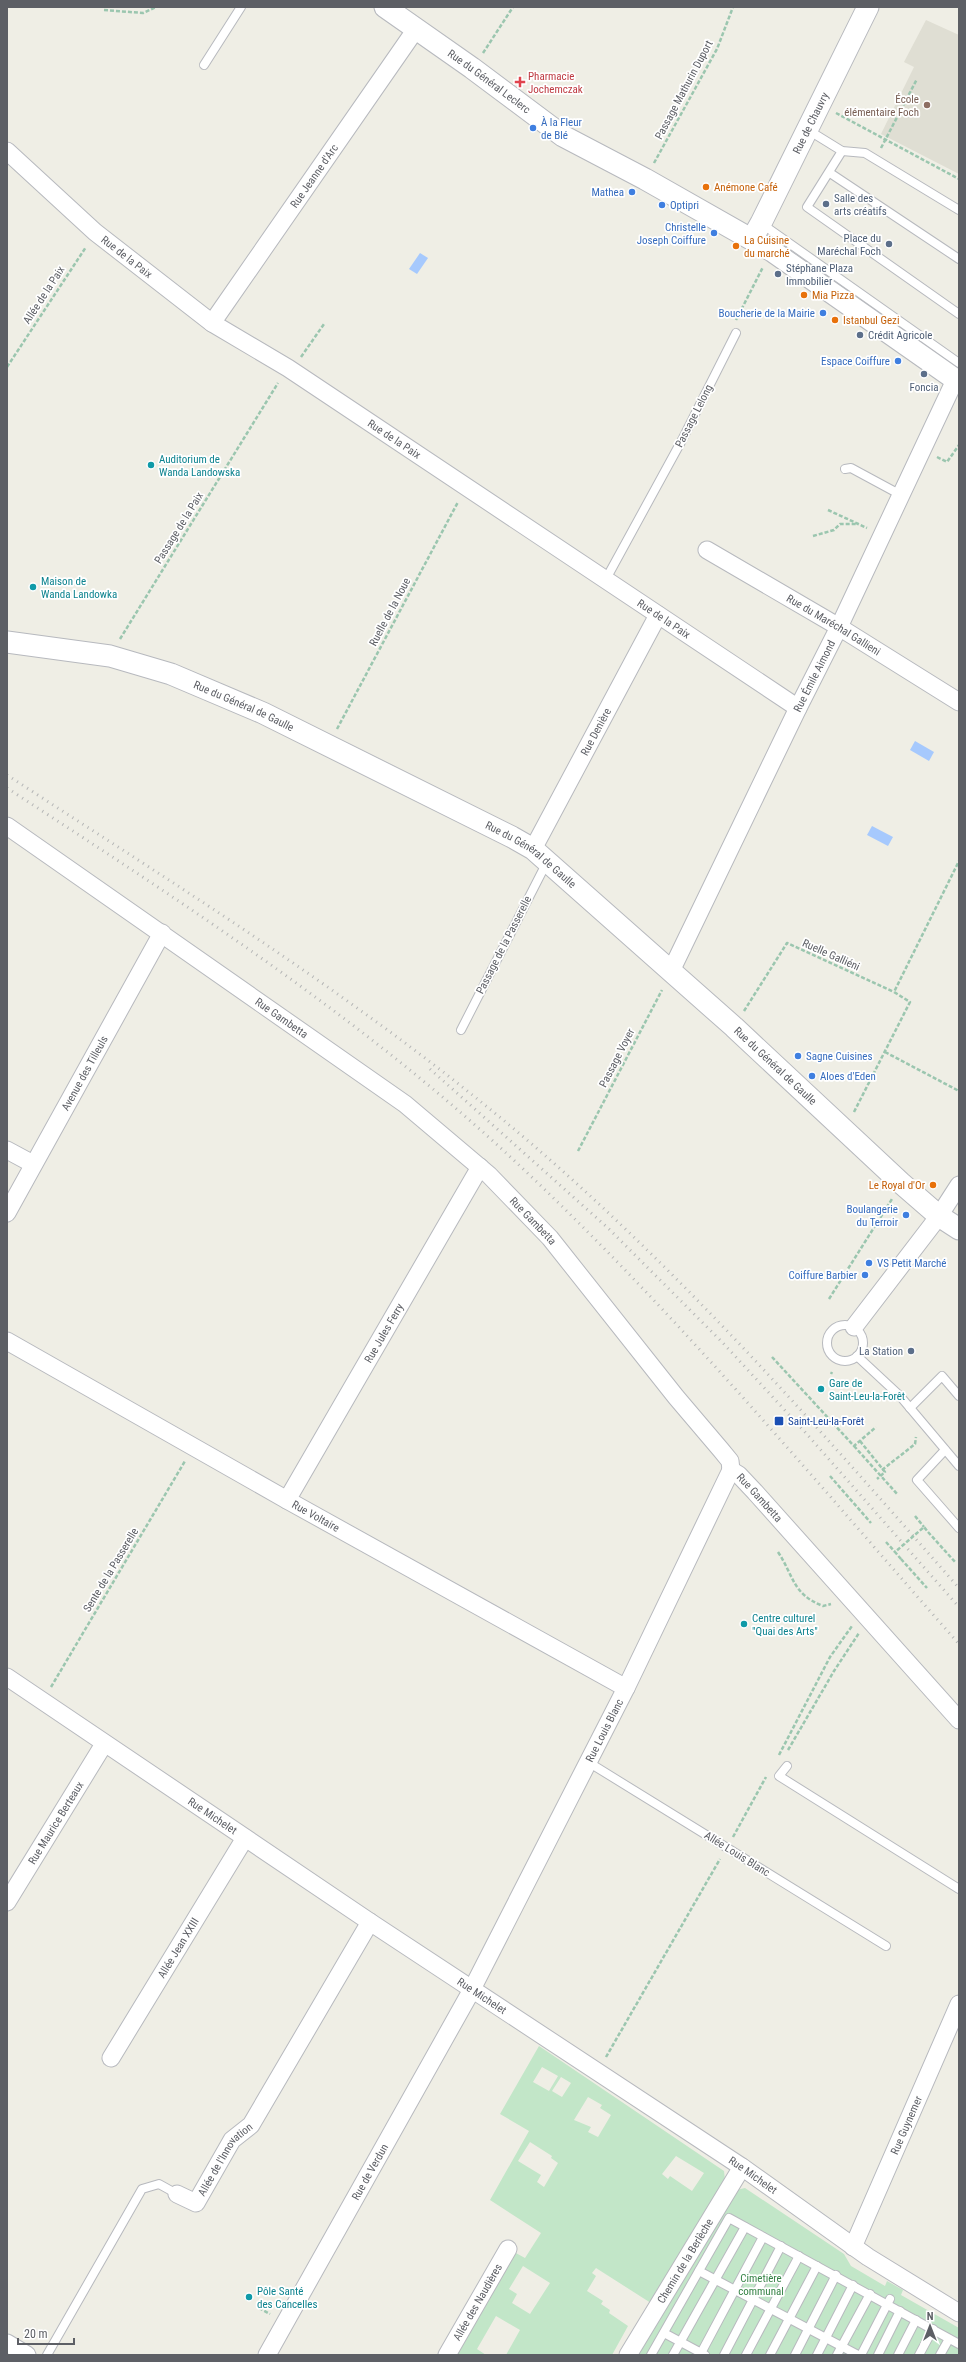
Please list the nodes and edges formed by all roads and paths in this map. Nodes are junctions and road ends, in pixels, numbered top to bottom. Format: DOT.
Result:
graph roads {
  1 [pos="156,7"];
  2 [pos="241,7"];
  3 [pos="385,7"];
  4 [pos="513,7"];
  5 [pos="733,7"];
  6 [pos="868,7"];
  7 [pos="104,10"];
  8 [pos="416,29"];
  9 [pos="204,65"];
  10 [pos="472,68"];
  11 [pos="917,79"];
  12 [pos="820,105"];
  13 [pos="808,130"];
  14 [pos="886,140"];
  15 [pos="7,151"];
  16 [pos="842,151"];
  17 [pos="875,160"];
  18 [pos="830,173"];
  19 [pos="645,179"];
  20 [pos="959,179"];
  21 [pos="959,210"];
  22 [pos="757,231"];
  23 [pos="95,232"];
  24 [pos="772,251"];
  25 [pos="959,259"];
  26 [pos="959,314"];
  27 [pos="212,323"];
  28 [pos="324,324"];
  29 [pos="736,333"];
  30 [pos="928,351"];
  31 [pos="7,367"];
  32 [pos="290,369"];
  33 [pos="958,375"];
  34 [pos="959,445"];
  35 [pos="923,449"];
  36 [pos="845,470"];
  37 [pos="467,486"];
  38 [pos="901,495"];
  39 [pos="828,510"];
  40 [pos="860,524"];
  41 [pos="813,536"];
  42 [pos="882,536"];
  43 [pos="707,550"];
  44 [pos="606,579"];
  45 [pos="658,615"];
  46 [pos="839,627"];
  47 [pos="7,642"];
  48 [pos="110,656"];
  49 [pos="959,702"];
  50 [pos="798,708"];
  51 [pos="328,746"];
  52 [pos="7,826"];
  53 [pos="540,855"];
  54 [pos="959,861"];
  55 [pos="162,933"];
  56 [pos="671,971"];
  57 [pos="894,992"];
  58 [pos="734,1027"];
  59 [pos="460,1030"];
  60 [pos="885,1052"];
  61 [pos="959,1091"];
  62 [pos="845,1130"];
  63 [pos="7,1150"];
  64 [pos="578,1151"];
  65 [pos="33,1164"];
  66 [pos="480,1167"];
  67 [pos="901,1184"];
  68 [pos="959,1185"];
  69 [pos="7,1213"];
  70 [pos="939,1216"];
  71 [pos="959,1229"];
  72 [pos="829,1299"];
  73 [pos="854,1327"];
  74 [pos="7,1341"];
  75 [pos="857,1356"];
  76 [pos="772,1357"];
  77 [pos="959,1396"];
  78 [pos="910,1408"];
  79 [pos="876,1427"];
  80 [pos="916,1434"];
  81 [pos="860,1441"];
  82 [pos="854,1446"];
  83 [pos="193,1447"];
  84 [pos="945,1450"];
  85 [pos="959,1466"];
  86 [pos="731,1470"];
  87 [pos="882,1470"];
  88 [pos="830,1476"];
  89 [pos="877,1479"];
  90 [pos="898,1495"];
  91 [pos="287,1500"];
  92 [pos="915,1516"];
  93 [pos="871,1523"];
  94 [pos="924,1527"];
  95 [pos="959,1528"];
  96 [pos="886,1542"];
  97 [pos="778,1552"];
  98 [pos="895,1552"];
  99 [pos="956,1563"];
  100 [pos="927,1588"];
  101 [pos="838,1601"];
  102 [pos="870,1621"];
  103 [pos="7,1677"];
  104 [pos="626,1688"];
  105 [pos="42,1702"];
  106 [pos="959,1720"];
  107 [pos="798,1721"];
  108 [pos="802,1725"];
  109 [pos="789,1736"];
  110 [pos="795,1739"];
  111 [pos="104,1744"];
  112 [pos="788,1750"];
  113 [pos="588,1762"];
  114 [pos="787,1766"];
  115 [pos="245,1838"];
  116 [pos="959,1889"];
  117 [pos="7,1902"];
  118 [pos="370,1922"];
  119 [pos="886,1946"];
  120 [pos="472,1988"];
  121 [pos="959,2004"];
  122 [pos="111,2058"];
  123 [pos="742,2167"];
  124 [pos="177,2194"];
  125 [pos="745,2227"];
  126 [pos="763,2237"];
  127 [pos="781,2246"];
  128 [pos="853,2247"];
  129 [pos="508,2250"];
  130 [pos="799,2256"];
  131 [pos="817,2266"];
  132 [pos="699,2271"];
  133 [pos="836,2276"];
  134 [pos="716,2280"];
  135 [pos="853,2285"];
  136 [pos="735,2290"];
  137 [pos="870,2294"];
  138 [pos="753,2299"];
  139 [pos="888,2301"];
  140 [pos="770,2309"];
  141 [pos="900,2311"];
  142 [pos="959,2313"];
  143 [pos="789,2318"];
  144 [pos="916,2320"];
  145 [pos="808,2328"];
  146 [pos="933,2329"];
  147 [pos="664,2333"];
  148 [pos="826,2337"];
  149 [pos="949,2339"];
  150 [pos="681,2342"];
  151 [pos="7,2343"];
  152 [pos="959,2344"];
  153 [pos="842,2346"];
  154 [pos="273,2353"];
  155 [pos="702,2354"];
  156 [pos="27,2355"];
  157 [pos="47,2355"];
  158 [pos="447,2355"];
  159 [pos="628,2355"];
  160 [pos="651,2355"];
  161 [pos="674,2355"];
  162 [pos="724,2355"];
  163 [pos="746,2355"];
  164 [pos="770,2355"];
  165 [pos="795,2355"];
  166 [pos="817,2355"];
  167 [pos="837,2355"];
  168 [pos="860,2355"];
  169 [pos="878,2355"];
  170 [pos="898,2355"];
  171 [pos="919,2355"];
  172 [pos="940,2355"];
  1 -- 7 [label="path"];
  2 -- 9 [label="lane"];
  3 -- 8 [label="street, Rue du Général Leclerc"];
  4 -- 10 [label="path"];
  5 -- 19 [label="path, Passage Mathurin Duport"];
  6 -- 12 [label="street, Rue de Chauvry"];
  8 -- 10 [label="street, Rue du Général Leclerc"];
  8 -- 27 [label="street, Rue Jeanne d'Arc"];
  10 -- 19 [label="street, Rue du Général Leclerc"];
  11 -- 14 [label="path"];
  12 -- 13 [label="street, Rue de Chauvry"];
  12 -- 14 [label="path"];
  13 -- 16 [label="lane"];
  13 -- 22 [label="street, Rue de Chauvry"];
  14 -- 17 [label="path"];
  14 -- 20 [label="path"];
  15 -- 23 [label="street, Rue de la Paix"];
  16 -- 17 [label="lane"];
  16 -- 18 [label="lane"];
  17 -- 21 [label="lane"];
  18 -- 25 [label="lane"];
  18 -- 26 [label="lane"];
  19 -- 22 [label="street, Rue du Général Leclerc"];
  22 -- 24 [label="street, Rue du Général Leclerc"];
  22 -- 30 [label="lane"];
  23 -- 27 [label="street, Rue de la Paix"];
  23 -- 31 [label="path, Allée de la Paix"];
  24 -- 29 [label="path"];
  24 -- 30 [label="street, Rue du Général Leclerc"];
  27 -- 32 [label="street, Rue de la Paix"];
  28 -- 32 [label="path, Passage de la Paix"];
  29 -- 44 [label="lane, Passage Lelong"];
  30 -- 33 [label="street, Rue du Général Leclerc"];
  32 -- 37 [label="street, Rue de la Paix"];
  32 -- 48 [label="path, Passage de la Paix"];
  33 -- 35 [label="street, Rue Émile Aimond"];
  34 -- 35 [label="path"];
  35 -- 38 [label="street, Rue Émile Aimond"];
  36 -- 38 [label="lane"];
  37 -- 44 [label="street, Rue de la Paix"];
  37 -- 51 [label="path, Ruelle de la Noue"];
  38 -- 42 [label="street, Rue Émile Aimond"];
  39 -- 40 [label="path"];
  40 -- 41 [label="path"];
  40 -- 42 [label="path"];
  42 -- 46 [label="street, Rue Émile Aimond"];
  43 -- 46 [label="street, Rue du Maréchal Gallieni"];
  44 -- 45 [label="street, Rue de la Paix"];
  45 -- 50 [label="street, Rue de la Paix"];
  45 -- 53 [label="street, Rue Denière"];
  46 -- 49 [label="street, Rue du Maréchal Gallieni"];
  46 -- 50 [label="street, Rue Émile Aimond"];
  47 -- 48 [label="street, Rue du Général de Gaulle"];
  48 -- 51 [label="street, Rue du Général de Gaulle"];
  50 -- 56 [label="street, Rue Émile Aimond"];
  51 -- 53 [label="street, Rue du Général de Gaulle"];
  52 -- 55 [label="street, Rue Gambetta"];
  53 -- 56 [label="street, Rue du Général de Gaulle"];
  53 -- 59 [label="lane, Passage de la Passerelle"];
  54 -- 57 [label="path"];
  55 -- 65 [label="street, Avenue des Tilleuls"];
  55 -- 66 [label="street, Rue Gambetta"];
  56 -- 58 [label="street, Rue du Général de Gaulle"];
  56 -- 64 [label="path, Passage Voyer"];
  57 -- 58 [label="path, Ruelle Galliéni"];
  57 -- 60 [label="path, Ruelle Galliéni"];
  58 -- 62 [label="street, Rue du Général de Gaulle"];
  60 -- 61 [label="path"];
  60 -- 62 [label="path, Ruelle Galliéni"];
  62 -- 67 [label="street, Rue du Général de Gaulle"];
  63 -- 65 [label="street"];
  65 -- 69 [label="street, Avenue des Tilleuls"];
  66 -- 86 [label="street, Rue Gambetta"];
  66 -- 91 [label="street, Rue Jules Ferry"];
  67 -- 70 [label="street, Rue du Général de Gaulle"];
  67 -- 72 [label="path"];
  68 -- 70 [label="street"];
  70 -- 71 [label="street, Rue du Général de Gaulle"];
  70 -- 73 [label="street"];
  73 -- 75 [label="lane"];
  73 -- 75 [label="lane"];
  74 -- 83 [label="street, Rue Voltaire"];
  75 -- 78 [label="lane"];
  76 -- 82 [label="path"];
  77 -- 78 [label="lane"];
  78 -- 84 [label="lane"];
  79 -- 81 [label="path"];
  80 -- 87 [label="path"];
  81 -- 82 [label="path"];
  81 -- 89 [label="path"];
  82 -- 90 [label="path"];
  83 -- 91 [label="street, Rue Voltaire"];
  83 -- 105 [label="path, Sente de la Passerelle"];
  84 -- 85 [label="lane"];
  84 -- 95 [label="lane"];
  86 -- 102 [label="street, Rue Gambetta"];
  86 -- 104 [label="street, Rue Louis Blanc"];
  88 -- 93 [label="path"];
  91 -- 104 [label="street, Rue Voltaire"];
  92 -- 94 [label="path"];
  94 -- 98 [label="path, bridge"];
  94 -- 99 [label="path, bridge"];
  96 -- 98 [label="path"];
  97 -- 101 [label="path"];
  98 -- 100 [label="path, bridge"];
  102 -- 106 [label="street, Rue Gambetta"];
  102 -- 108 [label="path"];
  103 -- 105 [label="street, Rue Michelet"];
  104 -- 113 [label="street, Rue Louis Blanc"];
  105 -- 111 [label="street, Rue Michelet"];
  107 -- 108 [label="path"];
  108 -- 110 [label="path"];
  109 -- 110 [label="path"];
  110 -- 112 [label="path"];
  111 -- 115 [label="street, Rue Michelet"];
  111 -- 117 [label="street, Rue Maurice Berteaux"];
  113 -- 119 [label="lane, Allée Louis Blanc"];
  113 -- 120 [label="street, Rue Louis Blanc"];
  114 -- 116 [label="lane"];
  115 -- 118 [label="street, Rue Michelet"];
  115 -- 122 [label="street, Allée Jean XXIII"];
  118 -- 120 [label="street, Rue Michelet"];
  118 -- 124 [label="street, Allée de l'Innovation"];
  120 -- 123 [label="street, Rue Michelet"];
  120 -- 154 [label="street, Rue de Verdun"];
  121 -- 128 [label="street, Rue Guynemer"];
  123 -- 128 [label="street, Rue Michelet"];
  123 -- 159 [label="street, Chemin de la Berlèche"];
  124 -- 157 [label="lane, Allée de l'Innovation"];
  125 -- 126 [label="lane"];
  125 -- 132 [label="lane"];
  125 -- 134 [label="lane"];
  126 -- 127 [label="lane"];
  126 -- 136 [label="lane"];
  127 -- 130 [label="lane"];
  127 -- 138 [label="lane"];
  128 -- 142 [label="street, Rue Michelet"];
  129 -- 158 [label="street, Allée des Naudières"];
  130 -- 131 [label="lane"];
  130 -- 140 [label="lane"];
  131 -- 133 [label="lane"];
  131 -- 143 [label="lane"];
  132 -- 134 [label="lane"];
  132 -- 147 [label="lane"];
  133 -- 135 [label="lane"];
  133 -- 145 [label="lane"];
  134 -- 136 [label="lane"];
  134 -- 150 [label="lane"];
  135 -- 137 [label="lane"];
  135 -- 148 [label="lane"];
  136 -- 138 [label="lane"];
  136 -- 155 [label="lane"];
  137 -- 139 [label="lane"];
  137 -- 153 [label="lane"];
  138 -- 140 [label="lane"];
  138 -- 162 [label="lane"];
  139 -- 141 [label="lane"];
  139 -- 168 [label="lane"];
  140 -- 143 [label="lane"];
  140 -- 163 [label="lane"];
  141 -- 144 [label="lane"];
  141 -- 169 [label="lane"];
  143 -- 145 [label="lane"];
  143 -- 164 [label="lane"];
  144 -- 146 [label="lane"];
  144 -- 170 [label="lane"];
  145 -- 148 [label="lane"];
  145 -- 165 [label="lane"];
  146 -- 149 [label="lane"];
  146 -- 171 [label="lane"];
  147 -- 150 [label="lane"];
  147 -- 160 [label="lane"];
  148 -- 153 [label="lane"];
  148 -- 166 [label="lane"];
  149 -- 152 [label="lane"];
  149 -- 172 [label="lane"];
  150 -- 155 [label="lane"];
  150 -- 161 [label="lane"];
  151 -- 156 [label="street"];
  153 -- 167 [label="lane"];
  153 -- 168 [label="lane"];
}
